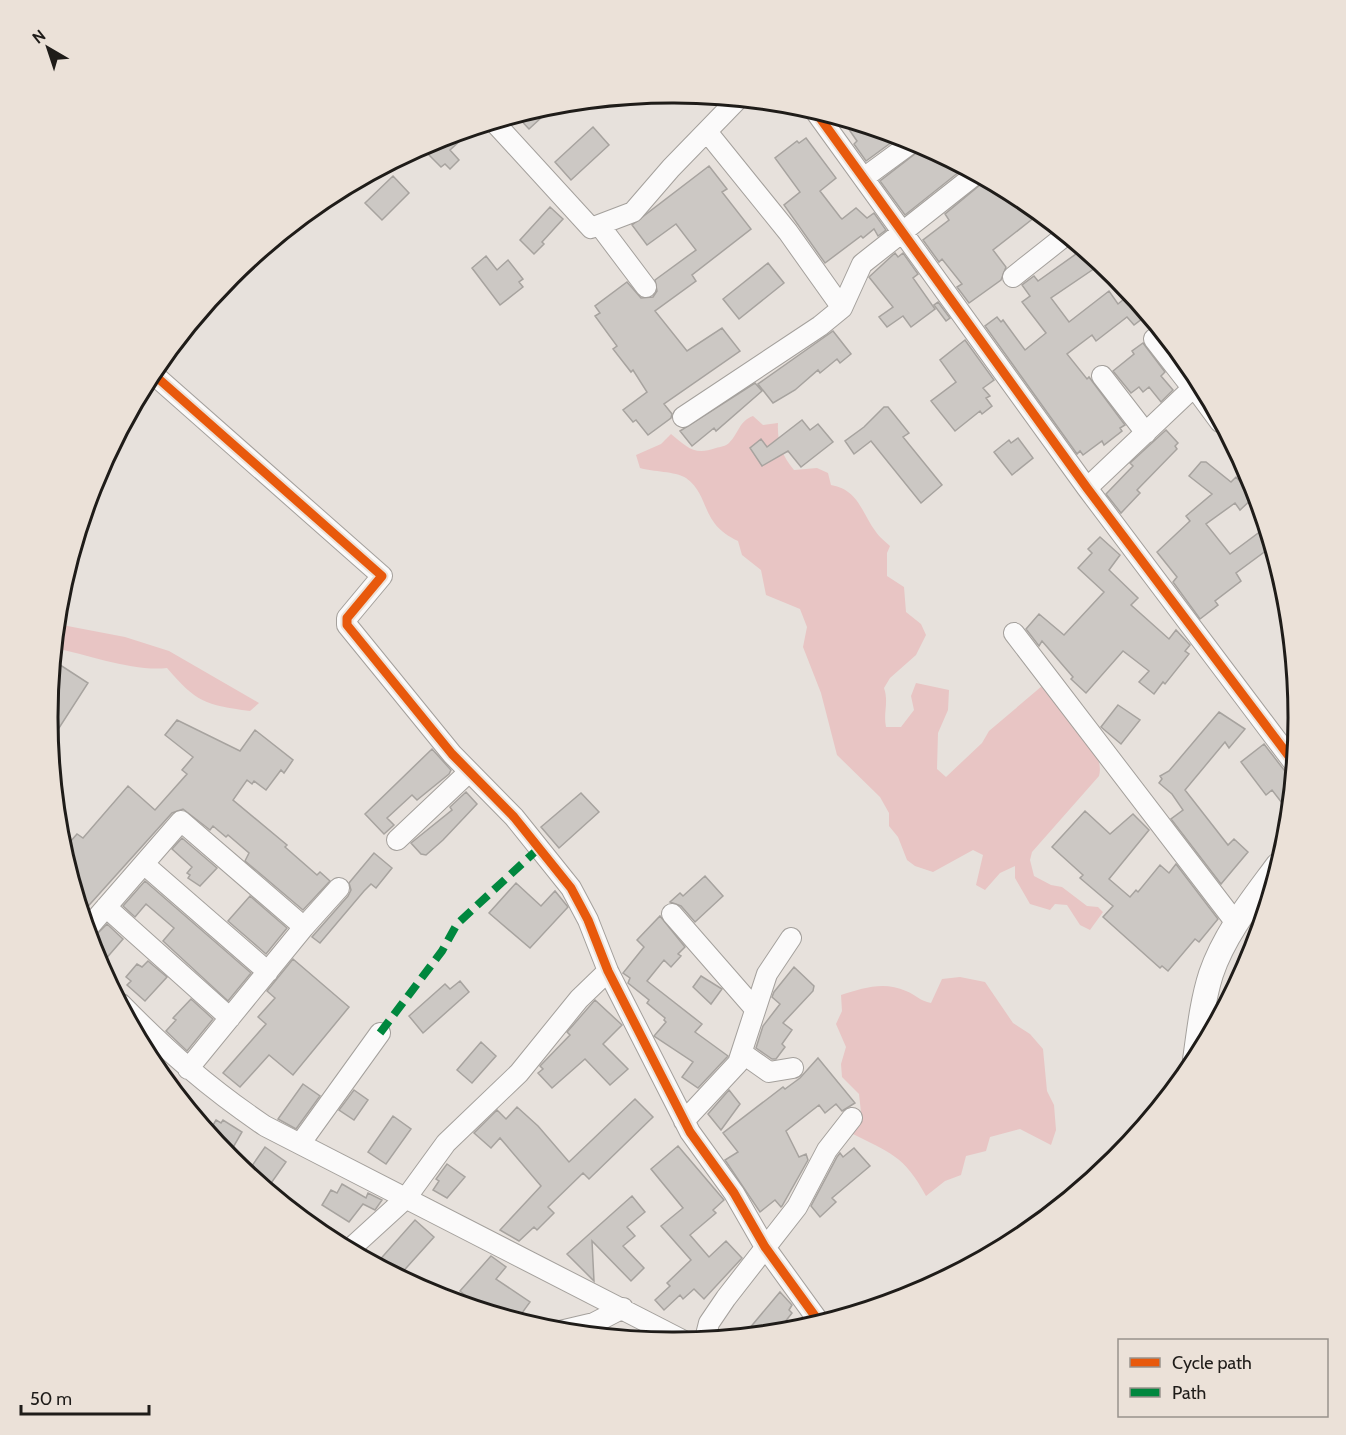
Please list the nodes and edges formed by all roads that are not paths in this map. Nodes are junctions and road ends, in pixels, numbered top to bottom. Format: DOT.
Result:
graph roads {
  1 [pos="732,106"];
  2 [pos="826,123"];
  3 [pos="500,128"];
  4 [pos="708,133"];
  5 [pos="904,148"];
  6 [pos="865,177"];
  7 [pos="969,179"];
  8 [pos="596,227"];
  9 [pos="902,231"];
  10 [pos="1060,240"];
  11 [pos="1013,277"];
  12 [pos="645,287"];
  13 [pos="842,308"];
  14 [pos="1154,339"];
  15 [pos="1173,360"];
  16 [pos="1102,376"];
  17 [pos="160,380"];
  18 [pos="1192,389"];
  19 [pos="683,417"];
  20 [pos="1146,433"];
  21 [pos="1087,488"];
  22 [pos="1014,633"];
  23 [pos="1286,754"];
  24 [pos="469,772"];
  25 [pos="397,840"];
  26 [pos="145,865"];
  27 [pos="1265,883"];
  28 [pos="339,888"];
  29 [pos="106,907"];
  30 [pos="672,914"];
  31 [pos="93,922"];
  32 [pos="1236,923"];
  33 [pos="304,927"];
  34 [pos="791,938"];
  35 [pos="608,971"];
  36 [pos="268,972"];
  37 [pos="755,1009"];
  38 [pos="230,1018"];
  39 [pos="140,1022"];
  40 [pos="380,1033"];
  41 [pos="1200,1033"];
  42 [pos="742,1053"];
  43 [pos="793,1068"];
  44 [pos="188,1070"];
  45 [pos="852,1118"];
  46 [pos="684,1121"];
  47 [pos="300,1144"];
  48 [pos="406,1198"];
  49 [pos="356,1244"];
  50 [pos="765,1247"];
  51 [pos="623,1308"];
  52 [pos="814,1315"];
  53 [pos="584,1325"];
  54 [pos="707,1331"];
  55 [pos="667,1332"];
  1 -- 4 [label="street"];
  2 -- 6 [label="street"];
  3 -- 8 [label="street"];
  4 -- 8 [label="street"];
  4 -- 13 [label="street"];
  5 -- 6 [label="street"];
  6 -- 9 [label="street"];
  7 -- 9 [label="street"];
  8 -- 12 [label="street"];
  9 -- 13 [label="street"];
  9 -- 21 [label="street"];
  10 -- 11 [label="street"];
  13 -- 19 [label="street"];
  14 -- 15 [label="street"];
  16 -- 20 [label="street"];
  17 -- 24 [label="street"];
  18 -- 20 [label="street"];
  20 -- 21 [label="street"];
  21 -- 23 [label="street"];
  22 -- 32 [label="street"];
  24 -- 25 [label="street"];
  24 -- 35 [label="street"];
  26 -- 29 [label="street"];
  26 -- 33 [label="street"];
  26 -- 36 [label="street"];
  27 -- 32 [label="main road"];
  28 -- 33 [label="street"];
  29 -- 31 [label="street"];
  29 -- 38 [label="street"];
  30 -- 37 [label="street"];
  32 -- 41 [label="main road"];
  33 -- 36 [label="street"];
  34 -- 37 [label="street"];
  35 -- 46 [label="street"];
  35 -- 48 [label="street"];
  36 -- 38 [label="street"];
  37 -- 42 [label="street"];
  38 -- 44 [label="street"];
  39 -- 44 [label="street"];
  40 -- 47 [label="street"];
  42 -- 43 [label="street"];
  42 -- 46 [label="street"];
  44 -- 47 [label="street"];
  45 -- 50 [label="street"];
  46 -- 50 [label="street"];
  47 -- 48 [label="street"];
  48 -- 49 [label="street"];
  48 -- 51 [label="street"];
  50 -- 52 [label="street"];
  50 -- 54 [label="street"];
  51 -- 53 [label="street"];
  51 -- 55 [label="street"];
}
